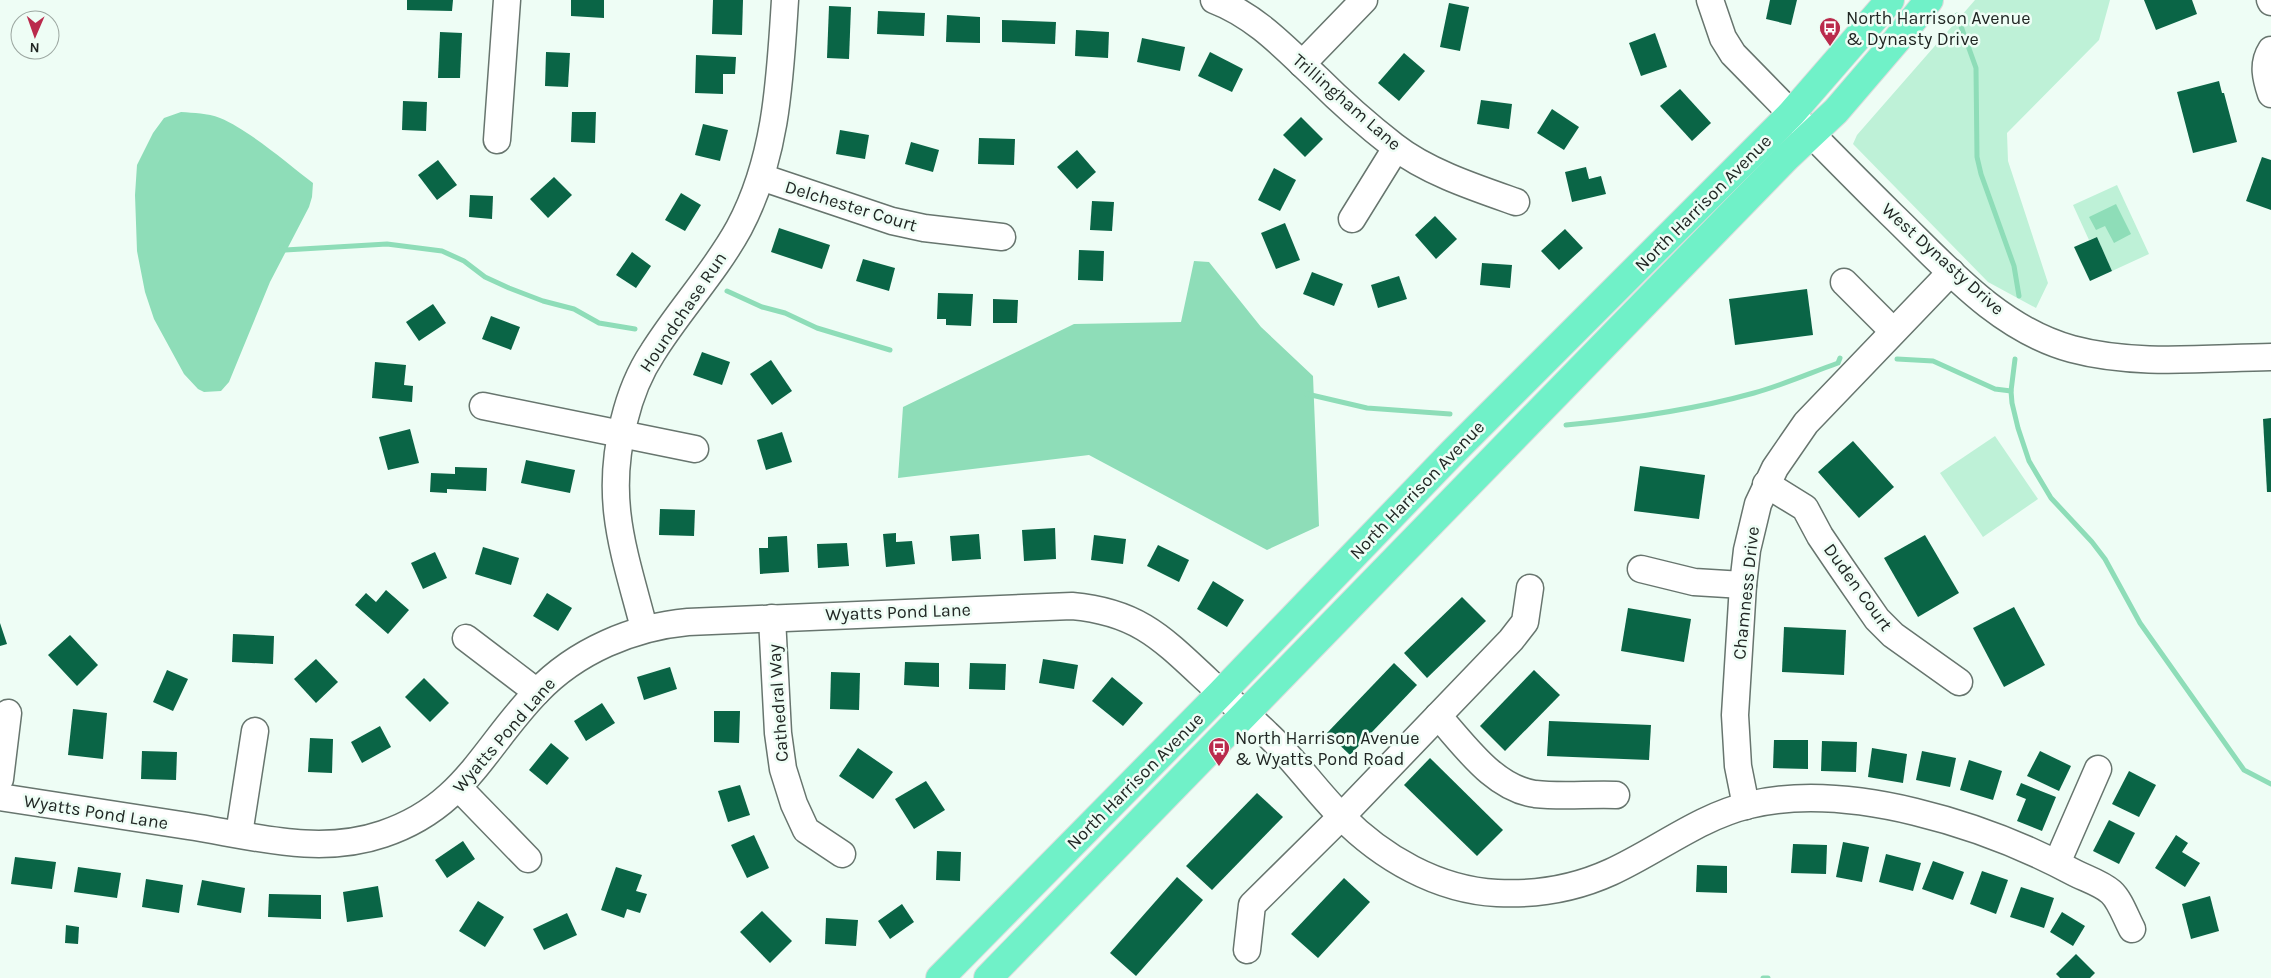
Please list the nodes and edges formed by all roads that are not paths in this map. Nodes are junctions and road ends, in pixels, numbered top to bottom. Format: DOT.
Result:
graph roads {
  1 [pos="507,0"];
  2 [pos="784,0"];
  3 [pos="1214,0"];
  4 [pos="1364,0"];
  5 [pos="1710,0"];
  6 [pos="1890,0"];
  7 [pos="1929,0"];
  8 [pos="2271,50"];
  9 [pos="1302,64"];
  10 [pos="2271,94"];
  11 [pos="1791,114"];
  12 [pos="1812,135"];
  13 [pos="497,140"];
  14 [pos="1396,148"];
  15 [pos="760,178"];
  16 [pos="1516,202"];
  17 [pos="1352,219"];
  18 [pos="1002,237"];
  19 [pos="1951,272"];
  20 [pos="1844,282"];
  21 [pos="1893,331"];
  22 [pos="2271,357"];
  23 [pos="483,406"];
  24 [pos="620,434"];
  25 [pos="695,449"];
  26 [pos="1766,484"];
  27 [pos="1640,570"];
  28 [pos="1743,585"];
  29 [pos="1530,588"];
  30 [pos="772,618"];
  31 [pos="644,628"];
  32 [pos="466,638"];
  33 [pos="1959,682"];
  34 [pos="537,692"];
  35 [pos="1221,693"];
  36 [pos="8,713"];
  37 [pos="1244,714"];
  38 [pos="1438,716"];
  39 [pos="255,731"];
  40 [pos="2098,769"];
  41 [pos="0,779"];
  42 [pos="459,788"];
  43 [pos="1616,795"];
  44 [pos="0,797"];
  45 [pos="1746,806"];
  46 [pos="1341,817"];
  47 [pos="239,834"];
  48 [pos="842,854"];
  49 [pos="528,859"];
  50 [pos="2057,863"];
  51 [pos="2132,929"];
  52 [pos="1247,950"];
  53 [pos="940,978"];
  54 [pos="988,978"];
  1 -- 13 [label="street"];
  2 -- 15 [label="street, Houndchase Run"];
  3 -- 9 [label="street, Trillingham Lane"];
  4 -- 9 [label="street"];
  5 -- 11 [label="street, West Dynasty Drive"];
  6 -- 11 [label="main road, North Harrison Avenue"];
  7 -- 12 [label="main road, North Harrison Avenue"];
  8 -- 10 [label="street"];
  9 -- 14 [label="street, Trillingham Lane"];
  11 -- 12 [label="street, West Dynasty Drive"];
  11 -- 35 [label="main road, North Harrison Avenue"];
  12 -- 19 [label="street, West Dynasty Drive"];
  12 -- 37 [label="main road, North Harrison Avenue"];
  14 -- 16 [label="street, Trillingham Lane"];
  14 -- 17 [label="street"];
  15 -- 18 [label="street, Delchester Court"];
  15 -- 24 [label="street, Houndchase Run"];
  19 -- 21 [label="street, Chamness Drive"];
  19 -- 22 [label="street, West Dynasty Drive"];
  20 -- 21 [label="street"];
  21 -- 26 [label="street, Chamness Drive"];
  23 -- 24 [label="street"];
  24 -- 25 [label="street"];
  24 -- 31 [label="street, Houndchase Run"];
  26 -- 28 [label="street, Chamness Drive"];
  26 -- 33 [label="street, Duden Court"];
  27 -- 28 [label="street"];
  28 -- 45 [label="street, Chamness Drive"];
  29 -- 38 [label="street"];
  30 -- 31 [label="street, Wyatts Pond Lane"];
  30 -- 35 [label="street, Wyatts Pond Lane"];
  30 -- 48 [label="street, Cathedral Way"];
  31 -- 34 [label="street, Wyatts Pond Lane"];
  32 -- 34 [label="street"];
  34 -- 42 [label="street, Wyatts Pond Lane"];
  35 -- 37 [label="street, Wyatts Pond Lane"];
  35 -- 53 [label="main road, North Harrison Avenue"];
  36 -- 41 [label="street"];
  37 -- 46 [label="street, Wyatts Pond Lane"];
  37 -- 54 [label="main road, North Harrison Avenue"];
  38 -- 43 [label="street"];
  38 -- 46 [label="street"];
  39 -- 47 [label="street"];
  40 -- 50 [label="street"];
  42 -- 47 [label="street, Wyatts Pond Lane"];
  42 -- 49 [label="street"];
  44 -- 47 [label="street, Wyatts Pond Lane"];
  45 -- 46 [label="street, Wyatts Pond Lane"];
  45 -- 50 [label="street, Wyatts Pond Lane"];
  46 -- 52 [label="street"];
  50 -- 51 [label="street, Wyatts Pond Lane"];
}
